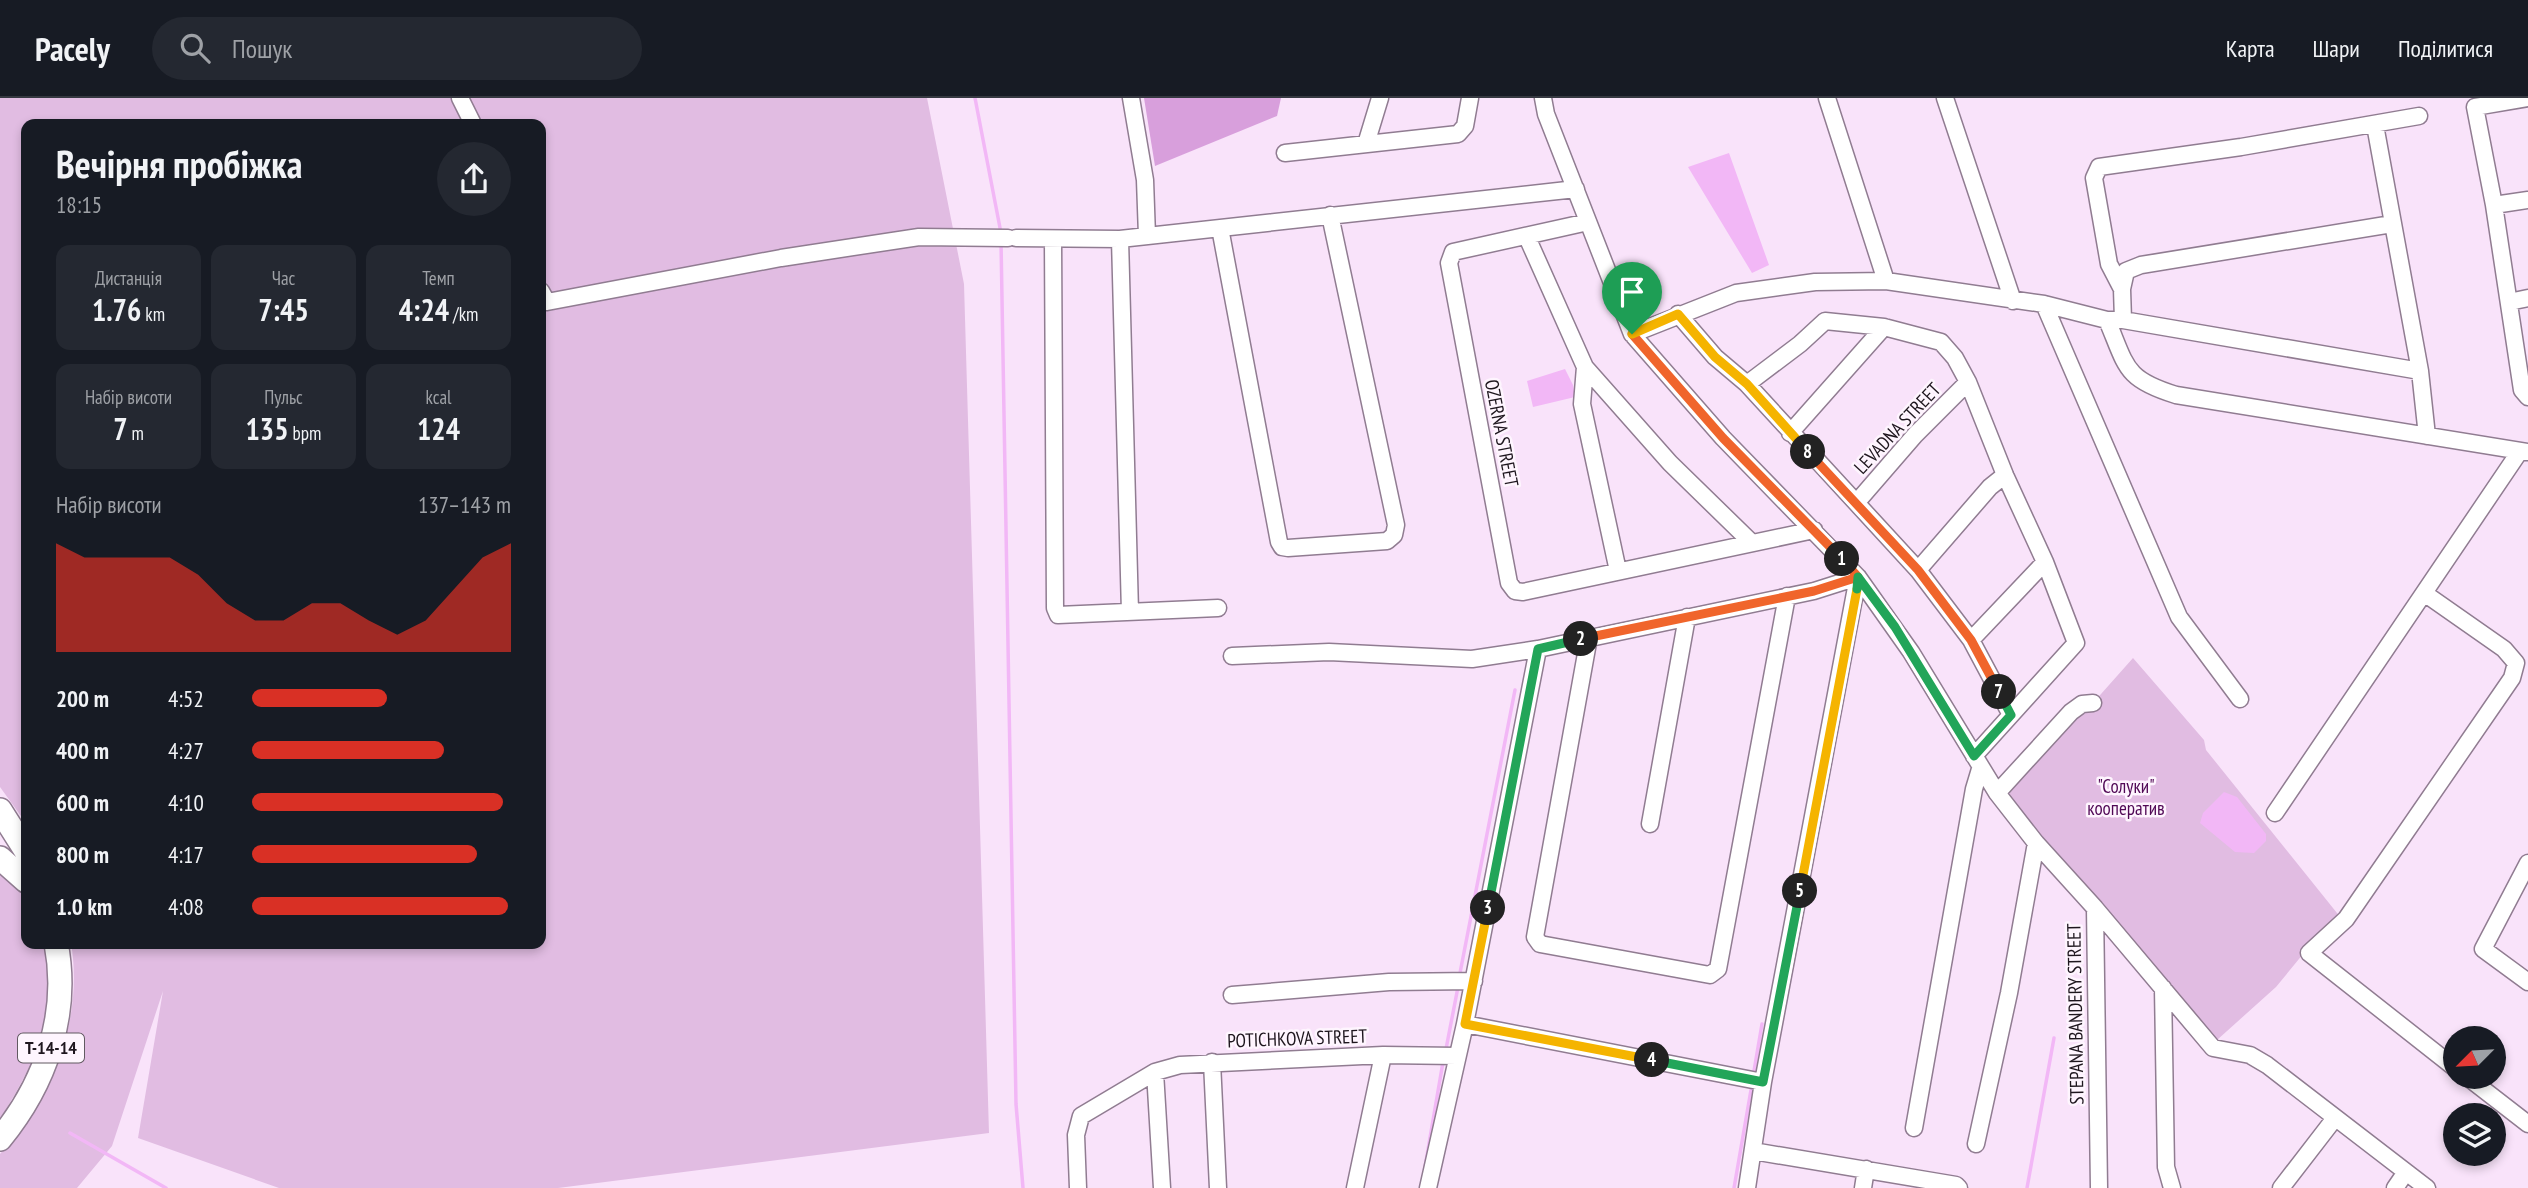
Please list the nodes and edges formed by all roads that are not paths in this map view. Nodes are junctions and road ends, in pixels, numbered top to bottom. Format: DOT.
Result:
graph roads {
  1 [pos="460,98"];
  2 [pos="1130,98"];
  3 [pos="1380,98"];
  4 [pos="1470,98"];
  5 [pos="1543,98"];
  6 [pos="1826,98"];
  7 [pos="1945,98"];
  8 [pos="2528,98"];
  9 [pos="2419,117"];
  10 [pos="470,119"];
  11 [pos="2375,125"];
  12 [pos="1366,144"];
  13 [pos="1285,153"];
  14 [pos="1576,190"];
  15 [pos="2528,200"];
  16 [pos="2494,205"];
  17 [pos="1330,215"];
  18 [pos="1588,222"];
  19 [pos="2392,224"];
  20 [pos="1220,228"];
  21 [pos="1147,236"];
  22 [pos="1527,237"];
  23 [pos="1053,239"];
  24 [pos="1120,239"];
  25 [pos="1886,281"];
  26 [pos="2122,289"];
  27 [pos="2528,298"];
  28 [pos="546,300"];
  29 [pos="2013,302"];
  30 [pos="2509,302"];
  31 [pos="2044,304"];
  32 [pos="1678,314"];
  33 [pos="2115,320"];
  34 [pos="1884,327"];
  35 [pos="1632,334"];
  36 [pos="1585,367"];
  37 [pos="2420,371"];
  38 [pos="1968,382"];
  39 [pos="1747,384"];
  40 [pos="2528,397"];
  41 [pos="1790,433"];
  42 [pos="2427,436"];
  43 [pos="2524,451"];
  44 [pos="2005,475"];
  45 [pos="1857,502"];
  46 [pos="1814,530"];
  47 [pos="1752,543"];
  48 [pos="2045,562"];
  49 [pos="1918,570"];
  50 [pos="1618,571"];
  51 [pos="1858,577"];
  52 [pos="2424,593"];
  53 [pos="1787,596"];
  54 [pos="1218,608"];
  55 [pos="1130,612"];
  56 [pos="1687,617"];
  57 [pos="1589,637"];
  58 [pos="1971,640"];
  59 [pos="1538,649"];
  60 [pos="1232,656"];
  61 [pos="2240,699"];
  62 [pos="2093,703"];
  63 [pos="2011,715"];
  64 [pos="1977,763"];
  65 [pos="1997,793"];
  66 [pos="0,810"];
  67 [pos="2275,813"];
  68 [pos="1650,824"];
  69 [pos="21,843"];
  70 [pos="2036,843"];
  71 [pos="0,858"];
  72 [pos="2528,863"];
  73 [pos="21,877"];
  74 [pos="2095,908"];
  75 [pos="56,949"];
  76 [pos="1474,981"];
  77 [pos="2528,982"];
  78 [pos="2163,989"];
  79 [pos="1232,995"];
  80 [pos="1465,1024"];
  81 [pos="1383,1055"];
  82 [pos="1457,1056"];
  83 [pos="2443,1059"];
  84 [pos="1212,1062"];
  85 [pos="1155,1072"];
  86 [pos="1763,1082"];
  87 [pos="2483,1089"];
  88 [pos="2335,1118"];
  89 [pos="2528,1124"];
  90 [pos="1914,1128"];
  91 [pos="0,1139"];
  92 [pos="1976,1144"];
  93 [pos="1753,1151"];
  94 [pos="1866,1169"];
  95 [pos="2406,1172"];
  96 [pos="2096,1187"];
  97 [pos="1078,1188"];
  98 [pos="1162,1188"];
  99 [pos="1218,1188"];
  100 [pos="1355,1188"];
  101 [pos="1429,1188"];
  102 [pos="1747,1188"];
  103 [pos="1863,1188"];
  104 [pos="1959,1188"];
  105 [pos="2172,1188"];
  106 [pos="2281,1188"];
  107 [pos="2395,1188"];
  108 [pos="2427,1188"];
  1 -- 10 [label="street"];
  2 -- 21 [label="street"];
  3 -- 12 [label="street"];
  4 -- 12 [label="street"];
  5 -- 14 [label="street, STEPANA BANDERY STREET"];
  6 -- 25 [label="street"];
  7 -- 29 [label="street"];
  8 -- 16 [label="street"];
  9 -- 11 [label="street"];
  11 -- 19 [label="street"];
  11 -- 26 [label="street"];
  12 -- 13 [label="street"];
  14 -- 17 [label="street"];
  14 -- 18 [label="street, STEPANA BANDERY STREET"];
  15 -- 16 [label="street"];
  16 -- 30 [label="street"];
  17 -- 20 [label="street"];
  17 -- 20 [label="street"];
  18 -- 22 [label="street, OZERNA STREET"];
  18 -- 35 [label="street, STEPANA BANDERY STREET"];
  19 -- 26 [label="street"];
  19 -- 37 [label="street"];
  20 -- 21 [label="street"];
  21 -- 24 [label="street"];
  22 -- 36 [label="street"];
  22 -- 50 [label="street, OZERNA STREET"];
  23 -- 24 [label="street"];
  23 -- 28 [label="street"];
  23 -- 55 [label="street"];
  24 -- 55 [label="street"];
  25 -- 29 [label="street"];
  25 -- 32 [label="street"];
  26 -- 33 [label="street"];
  27 -- 30 [label="street"];
  29 -- 31 [label="street"];
  30 -- 40 [label="street"];
  31 -- 33 [label="street"];
  31 -- 61 [label="street"];
  32 -- 35 [label="street"];
  32 -- 39 [label="street, LEVADNA STREET"];
  33 -- 37 [label="street"];
  33 -- 42 [label="street"];
  34 -- 38 [label="street, LEVADNA STREET"];
  34 -- 39 [label="street, LEVADNA STREET"];
  34 -- 41 [label="street"];
  35 -- 46 [label="street, STEPANA BANDERY STREET"];
  36 -- 47 [label="street"];
  36 -- 50 [label="street"];
  37 -- 42 [label="street"];
  38 -- 44 [label="street, LEVADNA STREET"];
  38 -- 45 [label="street, LEVADNA STREET"];
  39 -- 41 [label="street, LEVADNA STREET"];
  41 -- 45 [label="street, LEVADNA STREET"];
  42 -- 43 [label="street"];
  43 -- 52 [label="street"];
  44 -- 48 [label="street, LEVADNA STREET"];
  44 -- 49 [label="street"];
  45 -- 49 [label="street, LEVADNA STREET"];
  46 -- 47 [label="street, OZERNA STREET"];
  46 -- 51 [label="street, STEPANA BANDERY STREET"];
  47 -- 50 [label="street, OZERNA STREET"];
  48 -- 58 [label="street"];
  48 -- 63 [label="street, LEVADNA STREET"];
  49 -- 58 [label="street, LEVADNA STREET"];
  51 -- 53 [label="street"];
  51 -- 64 [label="street, STEPANA BANDERY STREET"];
  51 -- 86 [label="street"];
  52 -- 67 [label="street"];
  52 -- 83 [label="street"];
  53 -- 56 [label="street"];
  53 -- 57 [label="street"];
  54 -- 55 [label="street"];
  56 -- 57 [label="street"];
  56 -- 68 [label="street"];
  57 -- 59 [label="street"];
  58 -- 63 [label="street, LEVADNA STREET"];
  59 -- 60 [label="street"];
  59 -- 76 [label="street"];
  62 -- 65 [label="street"];
  63 -- 64 [label="street, LEVADNA STREET"];
  64 -- 65 [label="street, STEPANA BANDERY STREET"];
  64 -- 90 [label="street"];
  65 -- 70 [label="street, STEPANA BANDERY STREET"];
  66 -- 69 [label="highway"];
  70 -- 74 [label="street, STEPANA BANDERY STREET"];
  70 -- 92 [label="street"];
  71 -- 73 [label="highway"];
  72 -- 77 [label="street"];
  74 -- 78 [label="street"];
  74 -- 96 [label="street, STEPANA BANDERY STREET"];
  75 -- 91 [label="highway, Т-14-14"];
  76 -- 79 [label="street"];
  76 -- 80 [label="street"];
  78 -- 88 [label="street"];
  78 -- 105 [label="street"];
  80 -- 82 [label="street"];
  80 -- 86 [label="street"];
  81 -- 82 [label="street, POTICHKOVA STREET"];
  81 -- 84 [label="street, POTICHKOVA STREET"];
  81 -- 100 [label="street, POTICHKOVA STREET"];
  82 -- 101 [label="street"];
  84 -- 85 [label="street, POTICHKOVA STREET"];
  84 -- 99 [label="street, POTICHKOVA STREET"];
  85 -- 97 [label="street, POTICHKOVA STREET"];
  85 -- 98 [label="street"];
  86 -- 93 [label="street"];
  87 -- 89 [label="street"];
  88 -- 95 [label="street"];
  88 -- 106 [label="street"];
  93 -- 94 [label="street"];
  93 -- 102 [label="street"];
  94 -- 103 [label="street"];
  94 -- 104 [label="street"];
  95 -- 107 [label="street"];
  95 -- 108 [label="street"];
}
